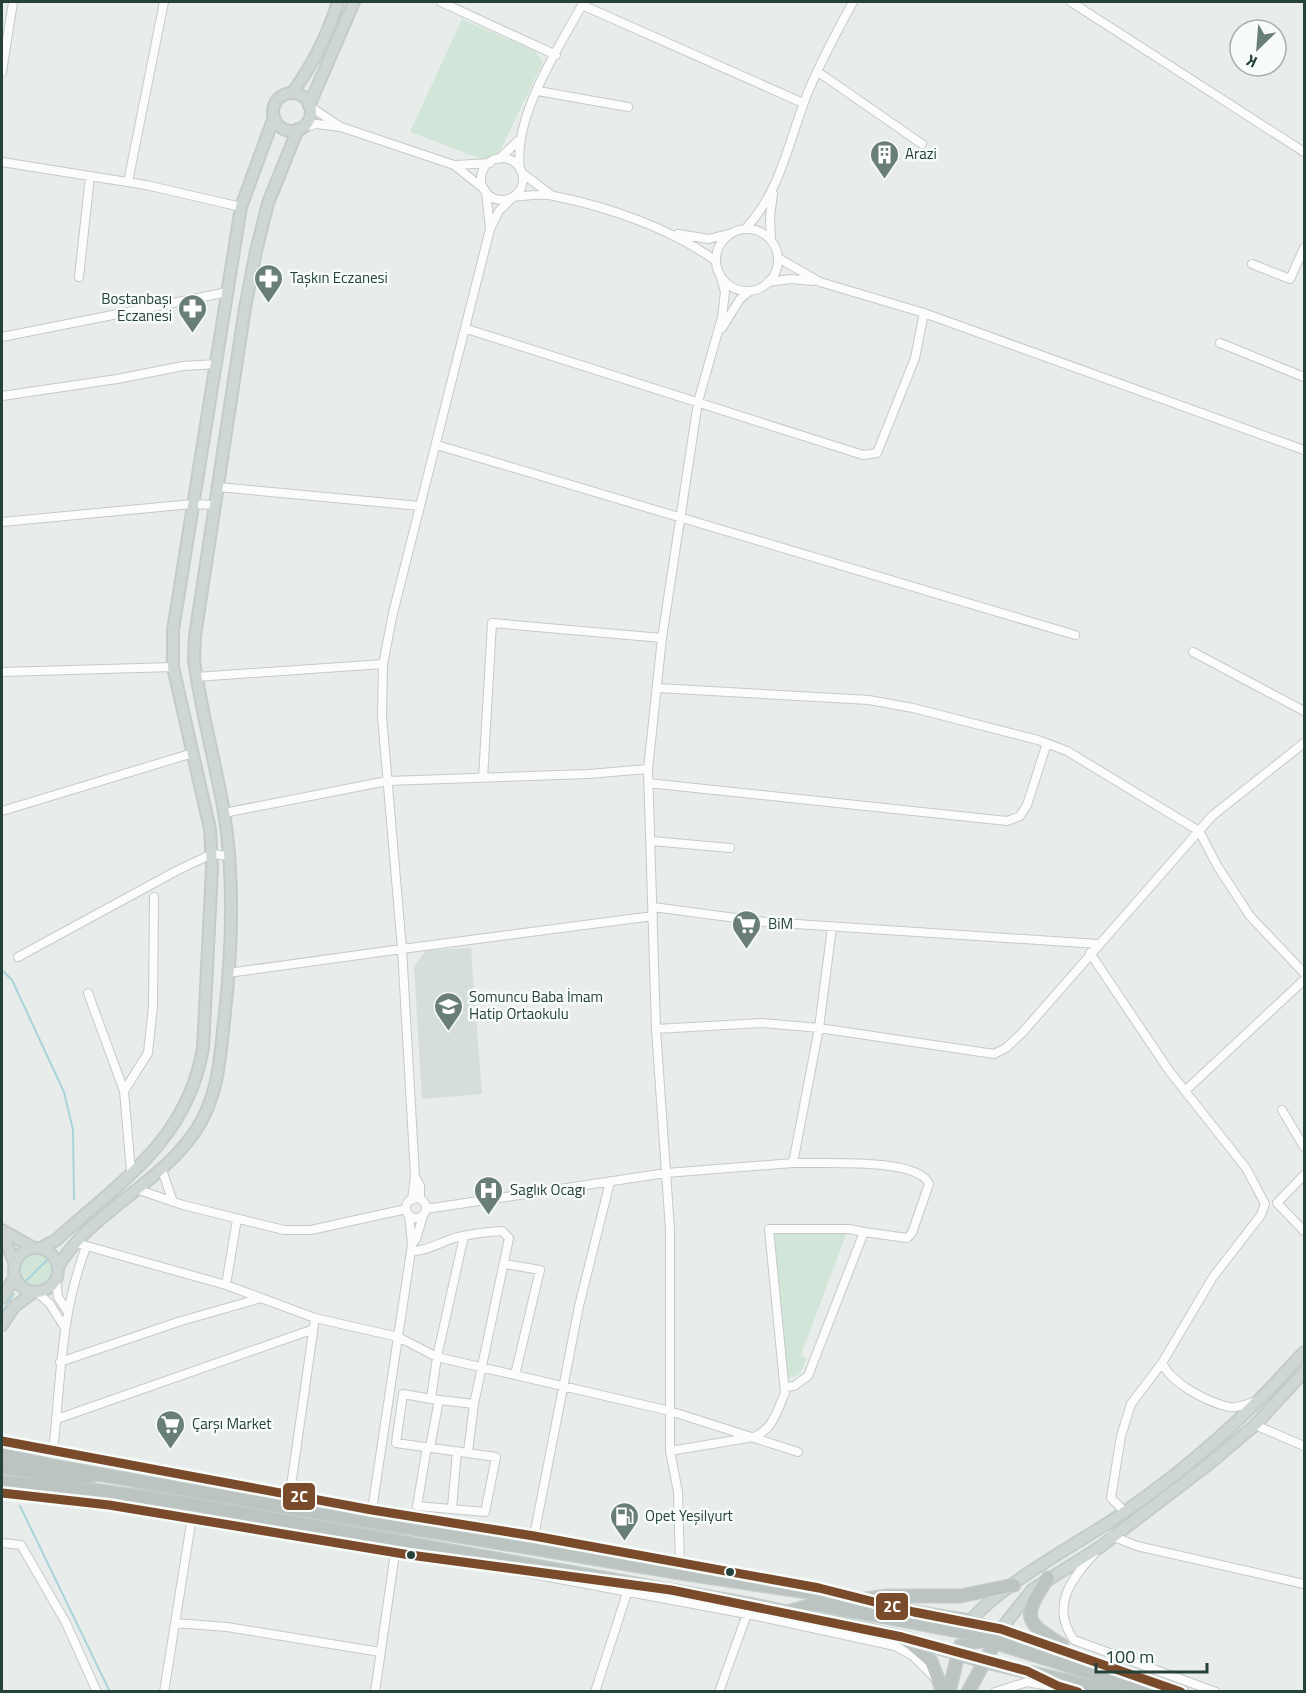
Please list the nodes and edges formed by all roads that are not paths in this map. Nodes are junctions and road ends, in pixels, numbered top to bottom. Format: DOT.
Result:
graph roads {
  1 [pos="13,2"];
  2 [pos="164,2"];
  3 [pos="338,2"];
  4 [pos="354,2"];
  5 [pos="441,2"];
  6 [pos="853,2"];
  7 [pos="1071,2"];
  8 [pos="583,3"];
  9 [pos="556,55"];
  10 [pos="2,72"];
  11 [pos="818,72"];
  12 [pos="538,91"];
  13 [pos="291,93"];
  14 [pos="804,103"];
  15 [pos="309,106"];
  16 [pos="628,107"];
  17 [pos="274,117"];
  18 [pos="341,127"];
  19 [pos="300,128"];
  20 [pos="519,140"];
  21 [pos="922,144"];
  22 [pos="1305,152"];
  23 [pos="499,159"];
  24 [pos="2,162"];
  25 [pos="490,163"];
  26 [pos="454,165"];
  27 [pos="521,171"];
  28 [pos="90,176"];
  29 [pos="128,182"];
  30 [pos="774,186"];
  31 [pos="485,190"];
  32 [pos="552,195"];
  33 [pos="512,197"];
  34 [pos="241,207"];
  35 [pos="490,229"];
  36 [pos="745,229"];
  37 [pos="662,231"];
  38 [pos="730,234"];
  39 [pos="771,240"];
  40 [pos="1305,248"];
  41 [pos="778,258"];
  42 [pos="716,261"];
  43 [pos="1252,264"];
  44 [pos="720,274"];
  45 [pos="78,277"];
  46 [pos="768,282"];
  47 [pos="820,282"];
  48 [pos="753,290"];
  49 [pos="228,292"];
  50 [pos="924,313"];
  51 [pos="467,329"];
  52 [pos="2,337"];
  53 [pos="717,337"];
  54 [pos="1220,343"];
  55 [pos="217,364"];
  56 [pos="1305,377"];
  57 [pos="2,396"];
  58 [pos="698,402"];
  59 [pos="437,445"];
  60 [pos="1305,450"];
  61 [pos="218,487"];
  62 [pos="192,504"];
  63 [pos="215,505"];
  64 [pos="420,507"];
  65 [pos="680,515"];
  66 [pos="2,522"];
  67 [pos="1075,635"];
  68 [pos="662,638"];
  69 [pos="1193,652"];
  70 [pos="383,664"];
  71 [pos="173,667"];
  72 [pos="2,672"];
  73 [pos="196,677"];
  74 [pos="658,688"];
  75 [pos="1304,708"];
  76 [pos="1047,743"];
  77 [pos="1305,743"];
  78 [pos="193,753"];
  79 [pos="648,769"];
  80 [pos="483,778"];
  81 [pos="387,781"];
  82 [pos="648,783"];
  83 [pos="2,811"];
  84 [pos="224,813"];
  85 [pos="1199,831"];
  86 [pos="652,841"];
  87 [pos="730,848"];
  88 [pos="212,854"];
  89 [pos="228,856"];
  90 [pos="154,897"];
  91 [pos="653,907"];
  92 [pos="653,916"];
  93 [pos="832,927"];
  94 [pos="1098,944"];
  95 [pos="402,949"];
  96 [pos="1090,953"];
  97 [pos="18,957"];
  98 [pos="228,973"];
  99 [pos="1305,973"];
  100 [pos="1305,981"];
  101 [pos="88,993"];
  102 [pos="656,1029"];
  103 [pos="819,1029"];
  104 [pos="124,1090"];
  105 [pos="1186,1090"];
  106 [pos="1282,1110"];
  107 [pos="1305,1147"];
  108 [pos="793,1163"];
  109 [pos="162,1170"];
  110 [pos="131,1173"];
  111 [pos="666,1173"];
  112 [pos="1305,1175"];
  113 [pos="610,1182"];
  114 [pos="136,1189"];
  115 [pos="416,1199"];
  116 [pos="173,1202"];
  117 [pos="408,1212"];
  118 [pos="424,1213"];
  119 [pos="237,1219"];
  120 [pos="1305,1231"];
  121 [pos="2,1232"];
  122 [pos="864,1232"];
  123 [pos="464,1236"];
  124 [pos="81,1245"];
  125 [pos="412,1247"];
  126 [pos="37,1248"];
  127 [pos="15,1264"];
  128 [pos="505,1264"];
  129 [pos="58,1267"];
  130 [pos="15,1276"];
  131 [pos="56,1280"];
  132 [pos="226,1285"];
  133 [pos="36,1292"];
  134 [pos="2,1298"];
  135 [pos="258,1299"];
  136 [pos="68,1312"];
  137 [pos="315,1318"];
  138 [pos="2,1325"];
  139 [pos="65,1329"];
  140 [pos="311,1330"];
  141 [pos="398,1337"];
  142 [pos="1305,1353"];
  143 [pos="437,1357"];
  144 [pos="60,1362"];
  145 [pos="1162,1363"];
  146 [pos="480,1367"];
  147 [pos="1305,1372"];
  148 [pos="515,1375"];
  149 [pos="565,1387"];
  150 [pos="785,1393"];
  151 [pos="435,1400"];
  152 [pos="1262,1400"];
  153 [pos="474,1404"];
  154 [pos="670,1411"];
  155 [pos="57,1419"];
  156 [pos="1255,1425"];
  157 [pos="754,1437"];
  158 [pos="2,1441"];
  159 [pos="1305,1446"];
  160 [pos="428,1447"];
  161 [pos="457,1451"];
  162 [pos="670,1451"];
  163 [pos="53,1452"];
  164 [pos="468,1452"];
  165 [pos="798,1452"];
  166 [pos="2,1454"];
  167 [pos="2,1467"];
  168 [pos="101,1474"];
  169 [pos="2,1482"];
  170 [pos="290,1492"];
  171 [pos="2,1493"];
  172 [pos="242,1500"];
  173 [pos="452,1508"];
  174 [pos="372,1510"];
  175 [pos="1125,1512"];
  176 [pos="192,1517"];
  177 [pos="534,1536"];
  178 [pos="1112,1536"];
  179 [pos="2,1543"];
  180 [pos="1100,1547"];
  181 [pos="395,1553"];
  182 [pos="680,1562"];
  183 [pos="527,1573"];
  184 [pos="1048,1578"];
  185 [pos="1305,1584"];
  186 [pos="1014,1586"];
  187 [pos="819,1588"];
  188 [pos="671,1590"];
  189 [pos="627,1593"];
  190 [pos="859,1600"];
  191 [pos="787,1612"];
  192 [pos="747,1614"];
  193 [pos="175,1623"];
  194 [pos="962,1626"];
  195 [pos="1001,1629"];
  196 [pos="902,1637"];
  197 [pos="1000,1643"];
  198 [pos="380,1652"];
  199 [pos="958,1653"];
  200 [pos="1083,1658"];
  201 [pos="992,1663"];
  202 [pos="1027,1671"];
  203 [pos="1058,1686"];
  204 [pos="944,1689"];
  205 [pos="97,1692"];
  206 [pos="164,1692"];
  207 [pos="375,1692"];
  208 [pos="595,1692"];
  209 [pos="719,1692"];
  210 [pos="968,1692"];
  211 [pos="995,1692"];
  212 [pos="1080,1692"];
  213 [pos="1114,1692"];
  214 [pos="1151,1692"];
  215 [pos="1182,1692"];
  216 [pos="1216,1692"];
  1 -- 10 [label="street"];
  2 -- 29 [label="street"];
  3 -- 13 [label="main road"];
  4 -- 15 [label="main road"];
  5 -- 9 [label="street"];
  6 -- 11 [label="street"];
  7 -- 22 [label="street"];
  8 -- 9 [label="street"];
  8 -- 14 [label="street"];
  9 -- 12 [label="street"];
  11 -- 14 [label="street"];
  11 -- 21 [label="street"];
  12 -- 16 [label="street"];
  12 -- 20 [label="street"];
  13 -- 15 [label="main road"];
  13 -- 17 [label="main road"];
  14 -- 30 [label="street"];
  15 -- 18 [label="street"];
  15 -- 19 [label="main road"];
  17 -- 19 [label="main road"];
  17 -- 34 [label="main road"];
  18 -- 19 [label="street"];
  18 -- 26 [label="street"];
  19 -- 61 [label="main road"];
  20 -- 23 [label="street"];
  20 -- 27 [label="street"];
  23 -- 25 [label="street"];
  23 -- 27 [label="street"];
  24 -- 28 [label="street"];
  25 -- 26 [label="street"];
  25 -- 31 [label="street"];
  26 -- 31 [label="street"];
  27 -- 32 [label="street"];
  27 -- 33 [label="street"];
  28 -- 29 [label="street"];
  28 -- 45 [label="street"];
  29 -- 34 [label="street"];
  30 -- 36 [label="street"];
  30 -- 39 [label="street"];
  31 -- 33 [label="street"];
  31 -- 35 [label="street"];
  32 -- 33 [label="street"];
  32 -- 37 [label="street"];
  33 -- 35 [label="street"];
  34 -- 49 [label="main road"];
  35 -- 51 [label="street"];
  36 -- 38 [label="street"];
  36 -- 39 [label="street"];
  37 -- 38 [label="street"];
  37 -- 42 [label="street"];
  38 -- 42 [label="street"];
  39 -- 41 [label="street"];
  40 -- 43 [label="street"];
  41 -- 46 [label="street"];
  41 -- 47 [label="street"];
  42 -- 44 [label="street"];
  44 -- 48 [label="street"];
  44 -- 53 [label="street"];
  46 -- 47 [label="street"];
  46 -- 48 [label="street"];
  47 -- 50 [label="street"];
  48 -- 53 [label="street"];
  49 -- 52 [label="street"];
  49 -- 55 [label="main road"];
  50 -- 58 [label="street"];
  50 -- 60 [label="street"];
  51 -- 58 [label="street"];
  51 -- 59 [label="street"];
  53 -- 58 [label="street"];
  54 -- 56 [label="street"];
  55 -- 57 [label="street"];
  55 -- 62 [label="main road"];
  58 -- 65 [label="street"];
  59 -- 64 [label="street"];
  59 -- 65 [label="street"];
  61 -- 63 [label="main road"];
  61 -- 64 [label="street"];
  62 -- 63 [label="street"];
  62 -- 66 [label="street"];
  62 -- 71 [label="main road"];
  63 -- 73 [label="main road"];
  64 -- 70 [label="street"];
  65 -- 67 [label="street"];
  65 -- 68 [label="street"];
  68 -- 74 [label="street"];
  68 -- 80 [label="street"];
  69 -- 75 [label="street"];
  70 -- 73 [label="street"];
  70 -- 81 [label="street"];
  71 -- 72 [label="street"];
  71 -- 78 [label="main road"];
  73 -- 84 [label="main road"];
  74 -- 76 [label="street"];
  74 -- 79 [label="street"];
  76 -- 82 [label="street"];
  76 -- 85 [label="street"];
  77 -- 85 [label="street"];
  78 -- 83 [label="street"];
  78 -- 88 [label="main road"];
  79 -- 80 [label="street"];
  79 -- 82 [label="street"];
  80 -- 81 [label="street"];
  81 -- 84 [label="street"];
  81 -- 95 [label="street"];
  82 -- 86 [label="street"];
  84 -- 89 [label="main road"];
  85 -- 94 [label="street"];
  85 -- 99 [label="street"];
  86 -- 87 [label="street"];
  86 -- 91 [label="street"];
  88 -- 89 [label="street"];
  88 -- 97 [label="street"];
  88 -- 110 [label="main road"];
  89 -- 98 [label="main road"];
  90 -- 104 [label="street"];
  91 -- 92 [label="street"];
  91 -- 93 [label="street"];
  92 -- 95 [label="street"];
  92 -- 102 [label="street"];
  93 -- 94 [label="street"];
  93 -- 103 [label="street"];
  94 -- 96 [label="street"];
  95 -- 98 [label="street"];
  95 -- 115 [label="street"];
  96 -- 103 [label="street"];
  96 -- 105 [label="street"];
  98 -- 109 [label="main road"];
  100 -- 105 [label="street"];
  101 -- 104 [label="street"];
  102 -- 103 [label="street"];
  102 -- 111 [label="street"];
  103 -- 108 [label="street"];
  104 -- 110 [label="street"];
  105 -- 145 [label="street"];
  106 -- 107 [label="street"];
  108 -- 111 [label="street"];
  108 -- 122 [label="street"];
  109 -- 114 [label="main road"];
  109 -- 116 [label="street"];
  110 -- 126 [label="main road"];
  111 -- 113 [label="street"];
  111 -- 154 [label="street"];
  112 -- 120 [label="street"];
  113 -- 118 [label="street"];
  113 -- 149 [label="street"];
  114 -- 116 [label="street"];
  114 -- 124 [label="main road"];
  115 -- 117 [label="street"];
  115 -- 118 [label="street"];
  116 -- 119 [label="street"];
  117 -- 118 [label="street"];
  117 -- 119 [label="street"];
  117 -- 125 [label="street"];
  118 -- 125 [label="street"];
  119 -- 132 [label="street"];
  121 -- 126 [label="main road"];
  121 -- 127 [label="main road"];
  122 -- 150 [label="street"];
  122 -- 150 [label="street"];
  123 -- 125 [label="street"];
  123 -- 128 [label="street"];
  123 -- 143 [label="street"];
  124 -- 129 [label="main road"];
  124 -- 132 [label="street"];
  124 -- 136 [label="street"];
  125 -- 141 [label="street"];
  126 -- 127 [label="main road"];
  126 -- 129 [label="main road"];
  127 -- 130 [label="main road"];
  128 -- 146 [label="street"];
  128 -- 148 [label="street"];
  129 -- 131 [label="main road"];
  130 -- 133 [label="main road"];
  130 -- 134 [label="main road"];
  131 -- 133 [label="main road"];
  131 -- 136 [label="street"];
  132 -- 135 [label="street"];
  133 -- 138 [label="main road"];
  133 -- 139 [label="street"];
  135 -- 137 [label="street"];
  135 -- 144 [label="street"];
  136 -- 139 [label="street"];
  137 -- 140 [label="street"];
  137 -- 141 [label="street"];
  139 -- 144 [label="street"];
  140 -- 155 [label="street"];
  140 -- 170 [label="street"];
  141 -- 143 [label="street"];
  141 -- 174 [label="street"];
  142 -- 152 [label="main road"];
  143 -- 146 [label="street"];
  143 -- 151 [label="street"];
  144 -- 155 [label="street"];
  145 -- 152 [label="street"];
  145 -- 175 [label="street"];
  146 -- 148 [label="street"];
  146 -- 153 [label="street"];
  147 -- 156 [label="main road"];
  148 -- 149 [label="street"];
  149 -- 154 [label="street"];
  149 -- 177 [label="street"];
  150 -- 157 [label="street"];
  151 -- 153 [label="street"];
  151 -- 160 [label="street"];
  151 -- 160 [label="street"];
  152 -- 175 [label="main road"];
  153 -- 164 [label="street"];
  154 -- 157 [label="street"];
  154 -- 162 [label="street"];
  155 -- 163 [label="street"];
  156 -- 159 [label="street"];
  156 -- 178 [label="main road"];
  157 -- 162 [label="street"];
  157 -- 165 [label="street"];
  158 -- 163 [label="street"];
  160 -- 161 [label="street"];
  160 -- 173 [label="street"];
  161 -- 164 [label="street"];
  161 -- 173 [label="street"];
  162 -- 182 [label="street"];
  163 -- 170 [label="street"];
  164 -- 173 [label="street"];
  166 -- 168 [label="highway"];
  167 -- 168 [label="highway"];
  168 -- 172 [label="highway"];
  169 -- 188 [label="highway"];
  170 -- 174 [label="street"];
  171 -- 176 [label="street"];
  172 -- 174 [label="street"];
  172 -- 190 [label="highway"];
  174 -- 177 [label="street"];
  175 -- 186 [label="main road"];
  176 -- 181 [label="street"];
  176 -- 193 [label="street"];
  177 -- 182 [label="street"];
  178 -- 180 [label="main road"];
  178 -- 185 [label="street"];
  179 -- 205 [label="street"];
  180 -- 184 [label="main road"];
  180 -- 216 [label="street"];
  181 -- 183 [label="street"];
  181 -- 198 [label="street"];
  182 -- 187 [label="street"];
  183 -- 188 [label="street"];
  183 -- 189 [label="street"];
  184 -- 195 [label="main road"];
  184 -- 200 [label="highway"];
  186 -- 190 [label="highway"];
  186 -- 194 [label="main road"];
  187 -- 190 [label="highway"];
  188 -- 191 [label="highway"];
  189 -- 192 [label="street"];
  189 -- 208 [label="street"];
  190 -- 194 [label="highway"];
  191 -- 194 [label="highway"];
  191 -- 196 [label="highway"];
  192 -- 204 [label="street"];
  192 -- 209 [label="street"];
  193 -- 198 [label="street"];
  193 -- 206 [label="street"];
  194 -- 195 [label="highway"];
  194 -- 199 [label="highway"];
  195 -- 197 [label="highway"];
  195 -- 200 [label="highway"];
  196 -- 199 [label="highway"];
  196 -- 204 [label="highway"];
  197 -- 199 [label="highway"];
  197 -- 201 [label="highway"];
  197 -- 214 [label="highway"];
  198 -- 207 [label="street"];
  199 -- 201 [label="highway"];
  199 -- 204 [label="highway"];
  200 -- 215 [label="highway"];
  201 -- 202 [label="highway"];
  201 -- 210 [label="highway"];
  202 -- 203 [label="highway"];
  202 -- 213 [label="highway"];
  203 -- 211 [label="street"];
  203 -- 212 [label="street"];
}
